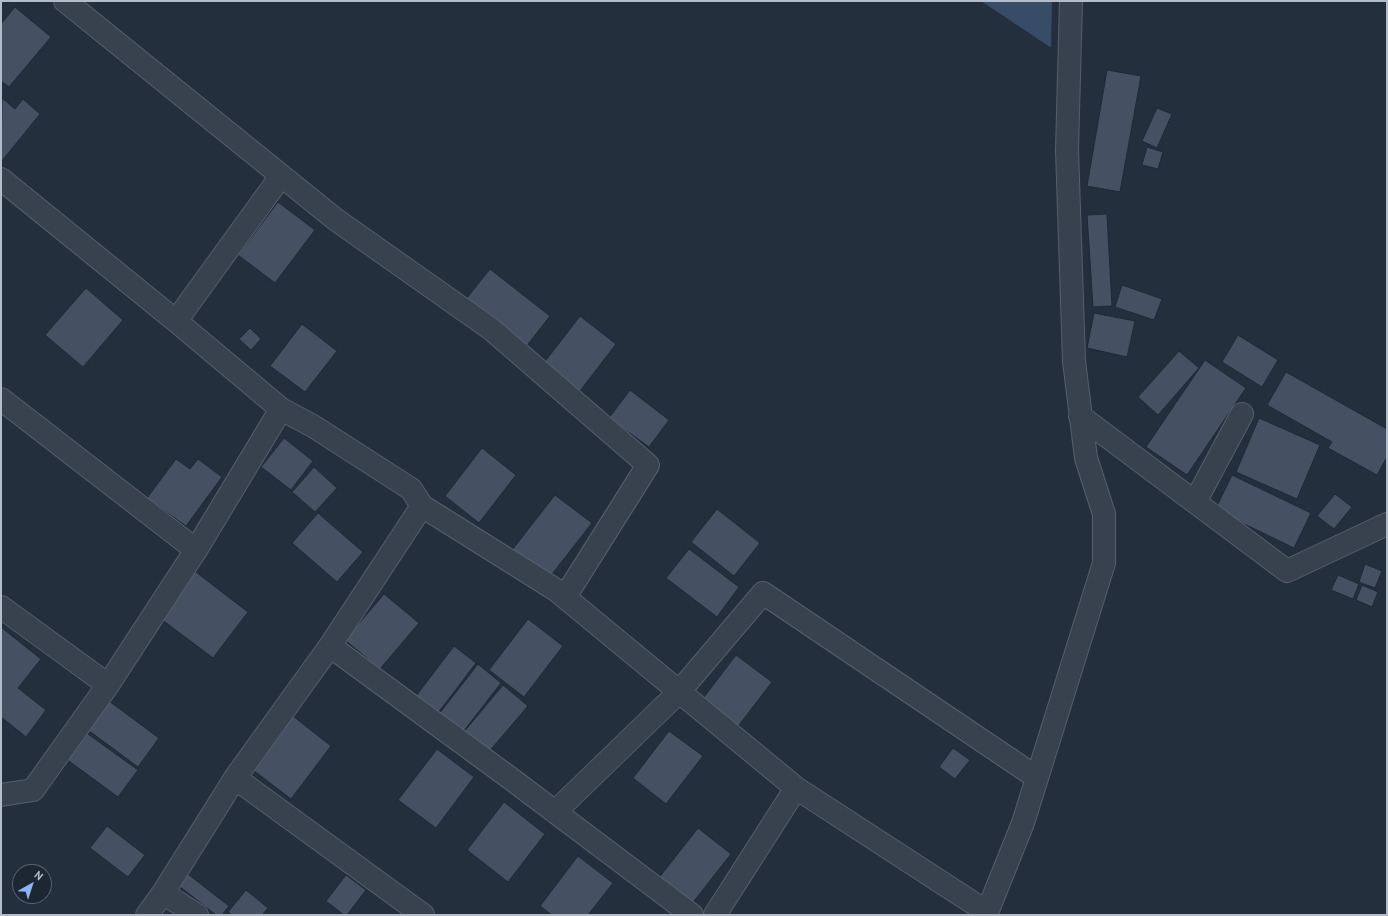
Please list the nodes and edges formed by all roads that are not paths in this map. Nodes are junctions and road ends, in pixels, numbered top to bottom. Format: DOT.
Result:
graph roads {
  1 [pos="66,1"];
  2 [pos="1071,1"];
  3 [pos="281,176"];
  4 [pos="1,179"];
  5 [pos="176,321"];
  6 [pos="1,399"];
  7 [pos="281,409"];
  8 [pos="1242,414"];
  9 [pos="1080,416"];
  10 [pos="1195,502"];
  11 [pos="422,506"];
  12 [pos="1387,524"];
  13 [pos="196,550"];
  14 [pos="564,597"];
  15 [pos="1,607"];
  16 [pos="330,646"];
  17 [pos="108,685"];
  18 [pos="679,692"];
  19 [pos="1036,777"];
  20 [pos="235,778"];
  21 [pos="796,788"];
  22 [pos="1,795"];
  23 [pos="555,812"];
  24 [pos="163,893"];
  25 [pos="986,914"];
  26 [pos="147,915"];
  27 [pos="197,915"];
  28 [pos="423,915"];
  29 [pos="692,915"];
  30 [pos="715,915"];
  1 -- 3 [label="street"];
  2 -- 9 [label="street"];
  3 -- 5 [label="street"];
  3 -- 14 [label="street"];
  4 -- 5 [label="street"];
  5 -- 7 [label="street"];
  6 -- 13 [label="street"];
  7 -- 11 [label="street"];
  7 -- 13 [label="street"];
  8 -- 10 [label="street"];
  9 -- 10 [label="street"];
  9 -- 19 [label="street"];
  10 -- 12 [label="street"];
  11 -- 14 [label="street"];
  11 -- 16 [label="street"];
  13 -- 17 [label="street"];
  14 -- 18 [label="street"];
  15 -- 17 [label="street"];
  16 -- 20 [label="street"];
  16 -- 23 [label="street"];
  17 -- 22 [label="street"];
  18 -- 19 [label="street"];
  18 -- 21 [label="street"];
  18 -- 23 [label="street"];
  19 -- 25 [label="street"];
  20 -- 24 [label="street"];
  20 -- 28 [label="street"];
  21 -- 25 [label="street"];
  21 -- 30 [label="street"];
  23 -- 29 [label="street"];
  24 -- 26 [label="street"];
  24 -- 27 [label="street"];
}
